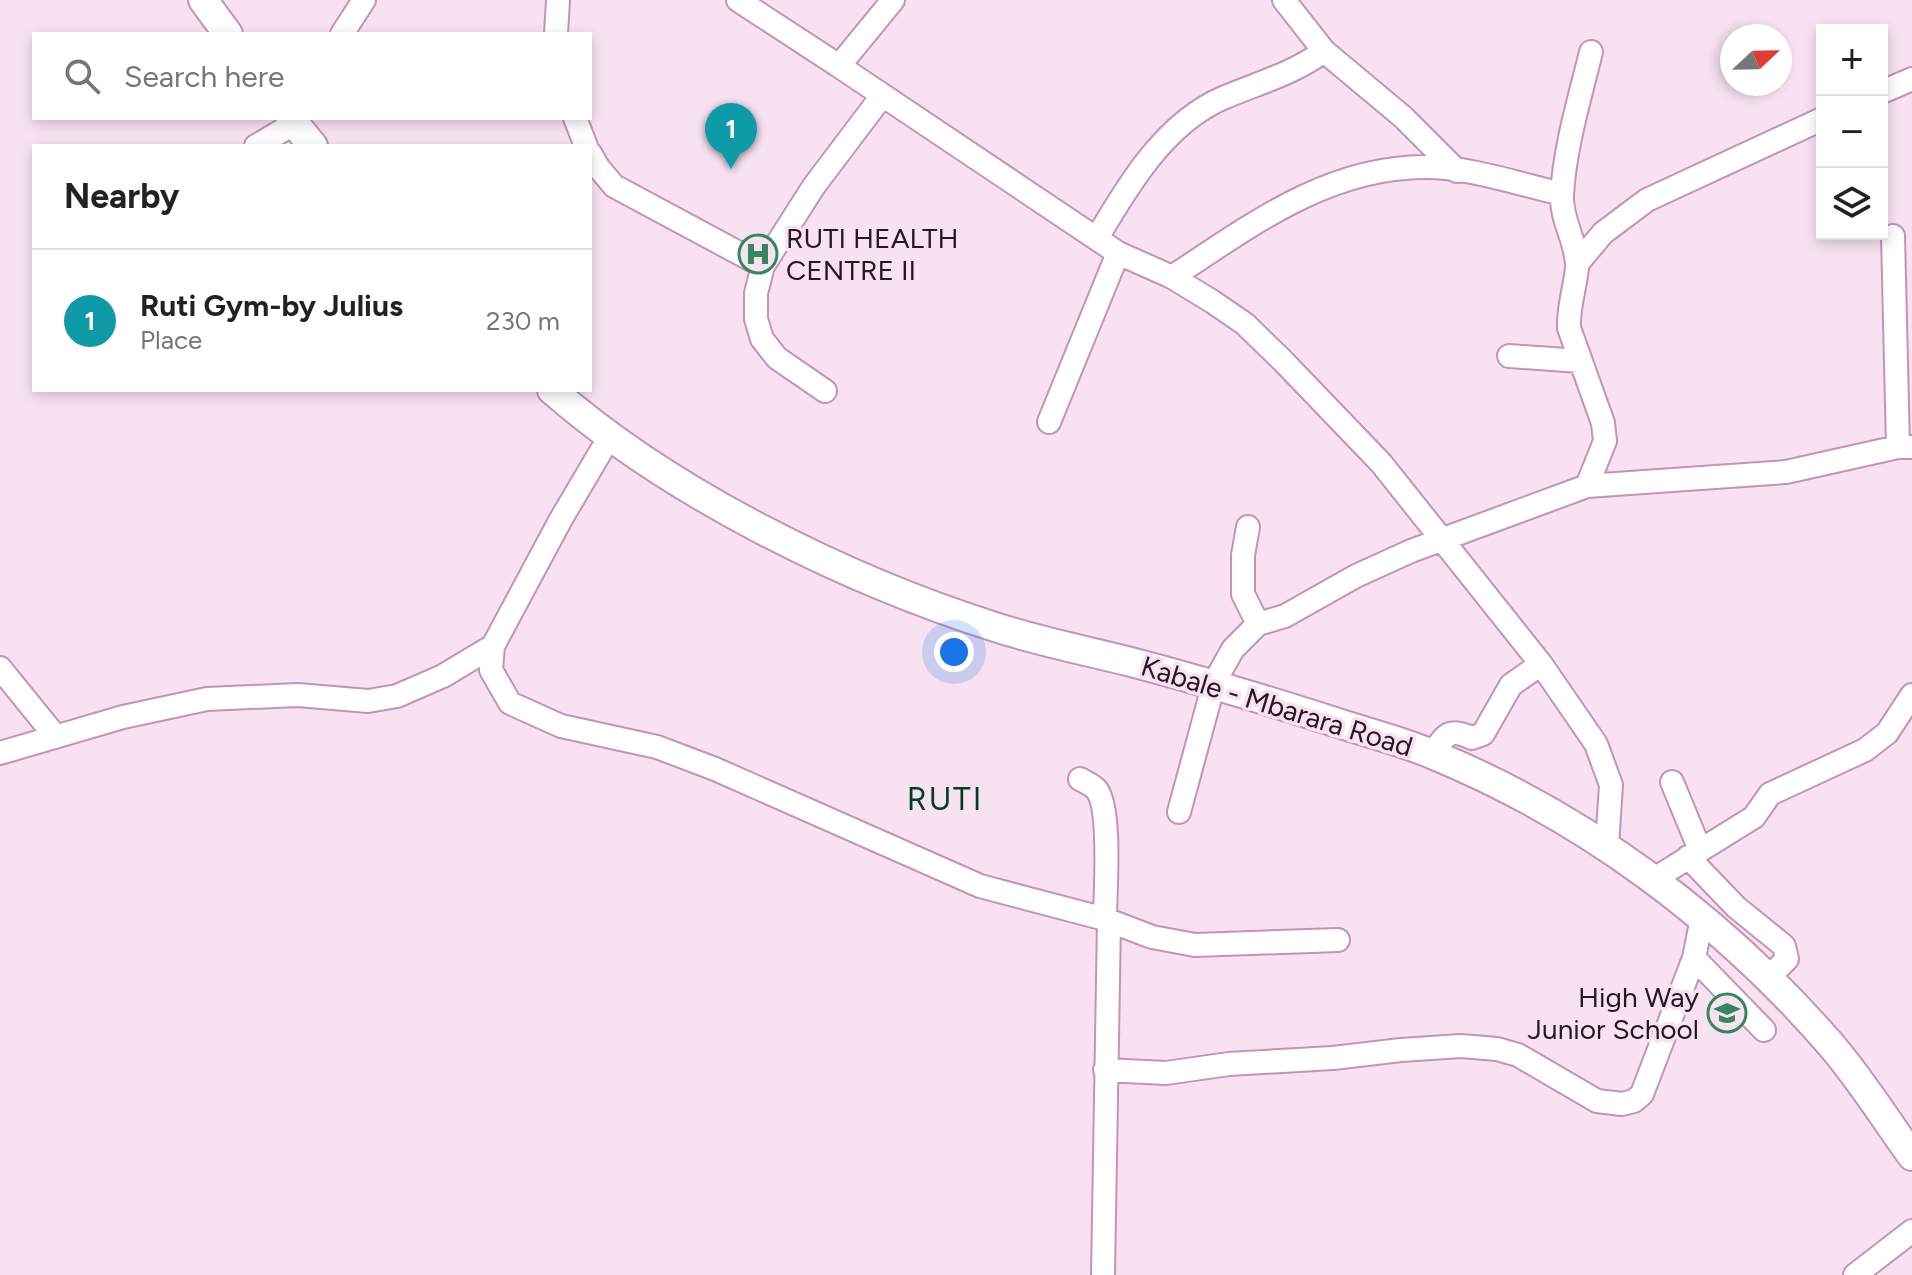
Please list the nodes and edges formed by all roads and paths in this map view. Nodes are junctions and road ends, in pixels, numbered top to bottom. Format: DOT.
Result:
graph roads {
  1 [pos="203,0"];
  2 [pos="364,0"];
  3 [pos="558,0"];
  4 [pos="738,0"];
  5 [pos="893,0"];
  6 [pos="1284,0"];
  7 [pos="227,32"];
  8 [pos="343,32"];
  9 [pos="556,32"];
  10 [pos="1324,51"];
  11 [pos="1591,52"];
  12 [pos="839,66"];
  13 [pos="1912,79"];
  14 [pos="1888,89"];
  15 [pos="882,96"];
  16 [pos="293,120"];
  17 [pos="576,120"];
  18 [pos="1816,122"];
  19 [pos="259,144"];
  20 [pos="311,144"];
  21 [pos="585,144"];
  22 [pos="592,156"];
  23 [pos="1457,171"];
  24 [pos="1562,194"];
  25 [pos="1893,236"];
  26 [pos="1097,238"];
  27 [pos="1118,253"];
  28 [pos="1577,264"];
  29 [pos="763,266"];
  30 [pos="1172,277"];
  31 [pos="1509,356"];
  32 [pos="1580,361"];
  33 [pos="825,391"];
  34 [pos="555,392"];
  35 [pos="1049,422"];
  36 [pos="610,436"];
  37 [pos="1905,447"];
  38 [pos="1587,486"];
  39 [pos="1248,527"];
  40 [pos="1441,540"];
  41 [pos="1258,624"];
  42 [pos="493,646"];
  43 [pos="1541,664"];
  44 [pos="0,668"];
  45 [pos="1214,683"];
  46 [pos="1912,695"];
  47 [pos="56,737"];
  48 [pos="1432,754"];
  49 [pos="4,756"];
  50 [pos="1080,779"];
  51 [pos="1672,782"];
  52 [pos="1179,812"];
  53 [pos="1607,846"];
  54 [pos="1694,854"];
  55 [pos="1654,879"];
  56 [pos="1702,918"];
  57 [pos="1107,920"];
  58 [pos="1338,940"];
  59 [pos="1694,958"];
  60 [pos="1767,979"];
  61 [pos="1764,1030"];
  62 [pos="1105,1070"];
  63 [pos="1912,1156"];
  64 [pos="1912,1231"];
  65 [pos="1103,1275"];
  66 [pos="1855,1275"];
  1 -- 7 [label="main road"];
  2 -- 8 [label="street"];
  3 -- 9 [label="street"];
  4 -- 12 [label="street"];
  5 -- 12 [label="street"];
  6 -- 10 [label="street"];
  10 -- 23 [label="street"];
  10 -- 26 [label="street"];
  11 -- 24 [label="street"];
  12 -- 15 [label="street"];
  13 -- 14 [label="street"];
  15 -- 26 [label="street"];
  15 -- 29 [label="street"];
  16 -- 19 [label="street"];
  16 -- 20 [label="main road"];
  17 -- 21 [label="street"];
  18 -- 28 [label="street"];
  22 -- 29 [label="street"];
  23 -- 24 [label="street"];
  23 -- 30 [label="street"];
  24 -- 28 [label="street"];
  25 -- 37 [label="street"];
  26 -- 27 [label="street"];
  27 -- 30 [label="street"];
  27 -- 35 [label="street"];
  28 -- 32 [label="street"];
  29 -- 33 [label="street"];
  30 -- 40 [label="street"];
  31 -- 32 [label="street"];
  32 -- 38 [label="street"];
  34 -- 36 [label="main road, Kabale - Mbarara Road"];
  36 -- 42 [label="street"];
  36 -- 45 [label="main road, Kabale - Mbarara Road"];
  37 -- 38 [label="street"];
  38 -- 40 [label="street"];
  39 -- 41 [label="street"];
  40 -- 41 [label="street"];
  40 -- 43 [label="street"];
  41 -- 45 [label="street"];
  42 -- 47 [label="street"];
  42 -- 57 [label="street"];
  43 -- 48 [label="street"];
  43 -- 53 [label="street"];
  44 -- 47 [label="street"];
  45 -- 48 [label="main road, Kabale - Mbarara Road"];
  45 -- 52 [label="street"];
  46 -- 54 [label="street"];
  47 -- 49 [label="street"];
  48 -- 53 [label="main road, Kabale - Mbarara Road"];
  50 -- 57 [label="street"];
  51 -- 54 [label="street"];
  53 -- 55 [label="main road, Kabale - Mbarara Road"];
  54 -- 55 [label="street"];
  54 -- 60 [label="street"];
  55 -- 56 [label="main road, Kabale - Mbarara Road"];
  56 -- 59 [label="street"];
  56 -- 60 [label="main road, Kabale - Mbarara Road"];
  57 -- 58 [label="street"];
  57 -- 62 [label="street"];
  59 -- 61 [label="street"];
  59 -- 62 [label="street"];
  60 -- 63 [label="main road, Kabale - Mbarara Road"];
  62 -- 65 [label="street"];
  64 -- 66 [label="street"];
}
